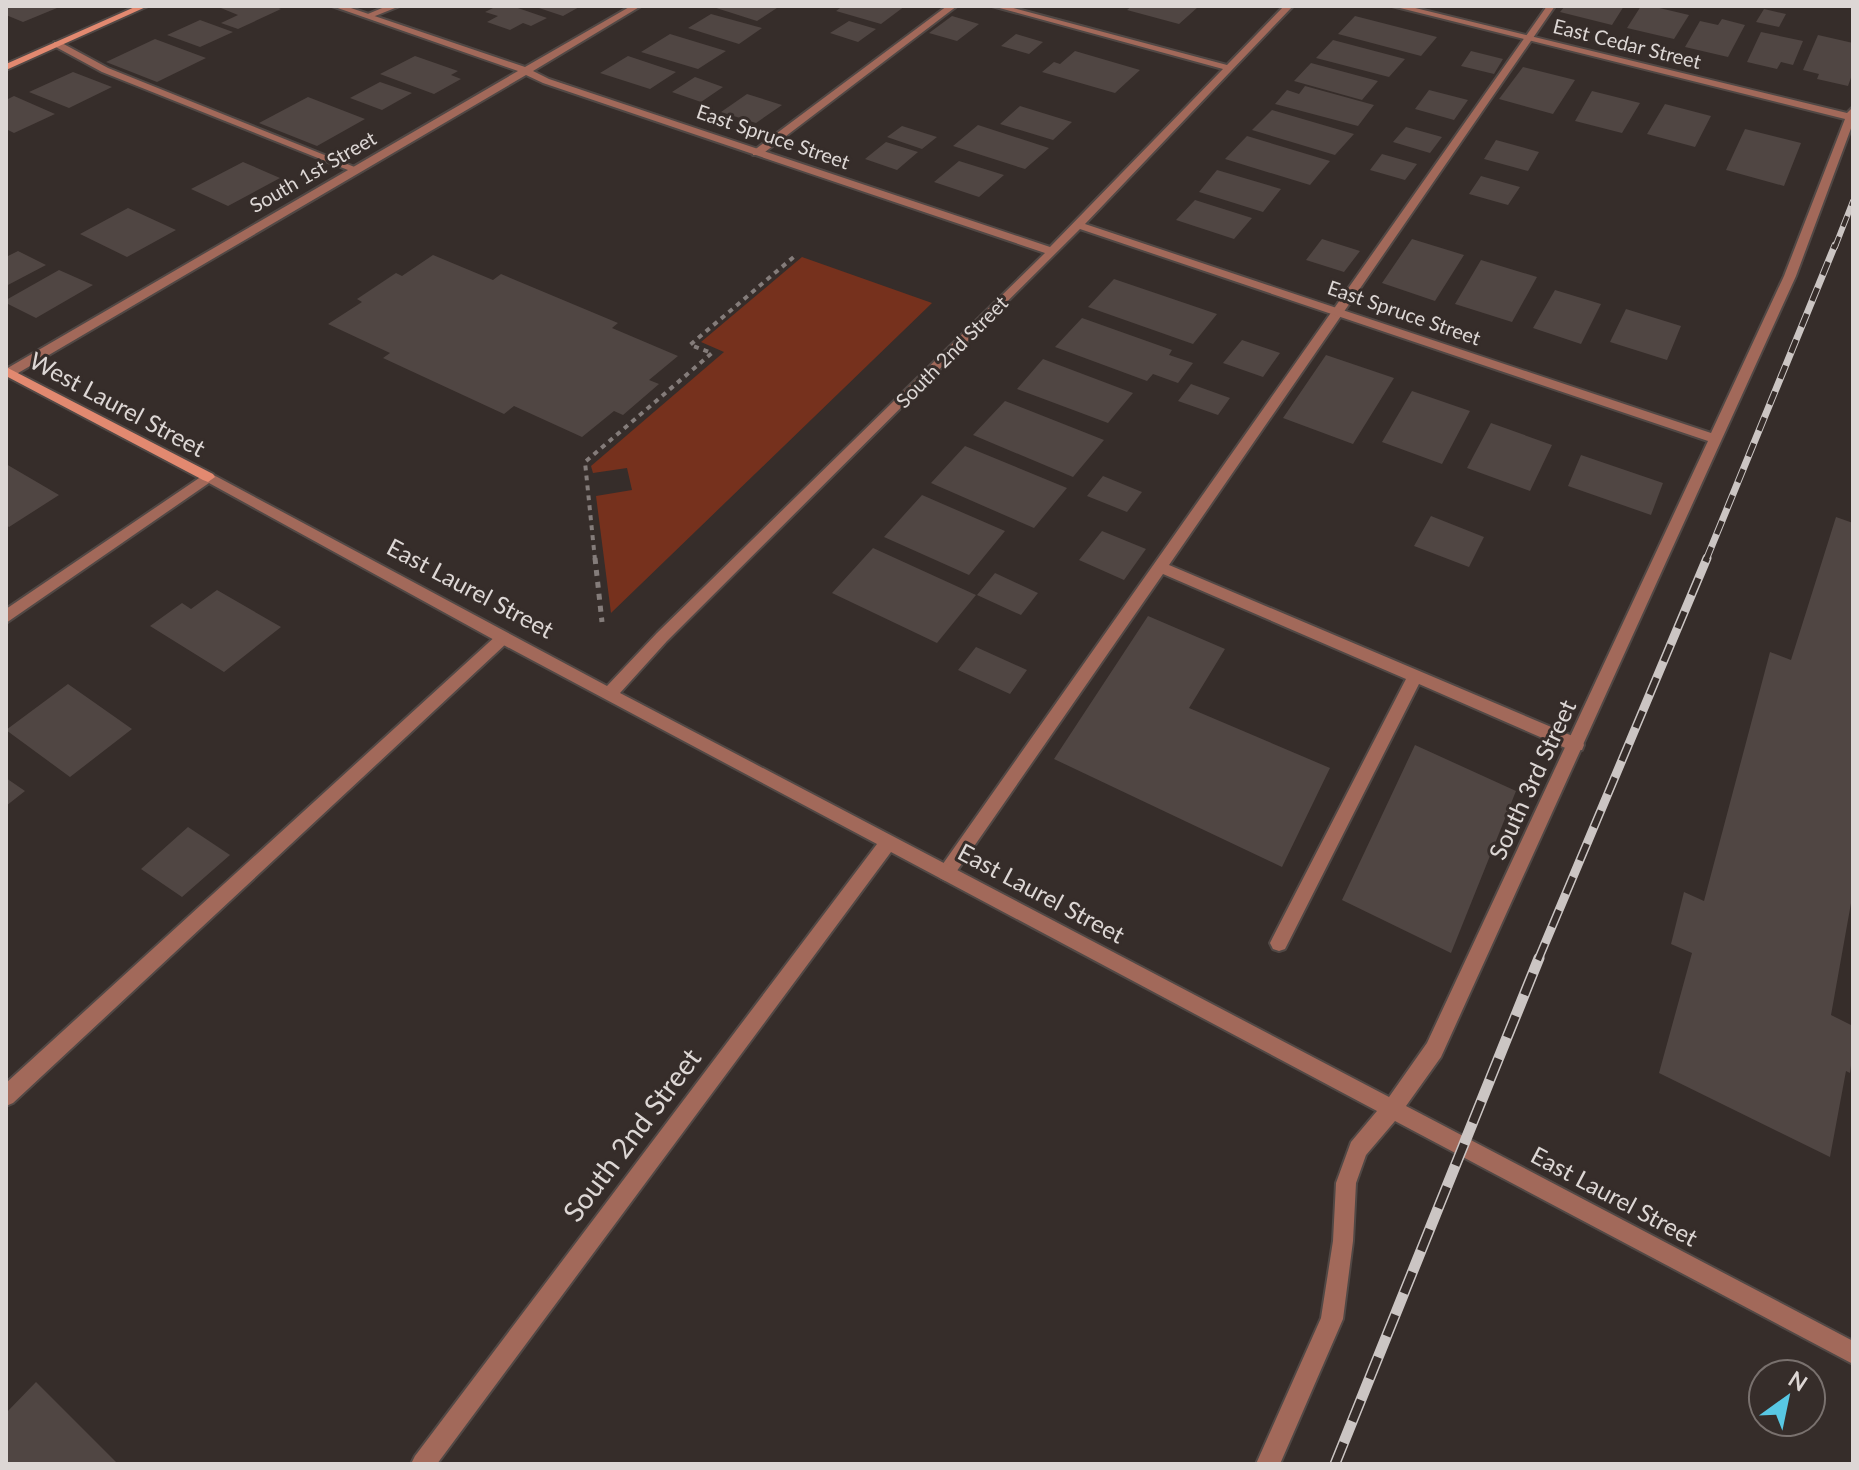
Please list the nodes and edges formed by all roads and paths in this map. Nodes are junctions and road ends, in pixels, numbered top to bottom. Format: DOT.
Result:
graph roads {
  1 [pos="144,6"];
  2 [pos="336,6"];
  3 [pos="396,6"];
  4 [pos="637,6"];
  5 [pos="953,6"];
  6 [pos="996,6"];
  7 [pos="1289,6"];
  8 [pos="1396,6"];
  9 [pos="1551,6"];
  10 [pos="367,16"];
  11 [pos="1529,39"];
  12 [pos="57,44"];
  13 [pos="6,67"];
  14 [pos="1228,68"];
  15 [pos="527,71"];
  16 [pos="1851,114"];
  17 [pos="757,153"];
  18 [pos="357,170"];
  19 [pos="1078,225"];
  20 [pos="1053,252"];
  21 [pos="796,255"];
  22 [pos="1336,312"];
  23 [pos="8,372"];
  24 [pos="1717,439"];
  25 [pos="208,477"];
  26 [pos="1159,566"];
  27 [pos="6,617"];
  28 [pos="602,622"];
  29 [pos="503,638"];
  30 [pos="1415,676"];
  31 [pos="610,693"];
  32 [pos="1576,745"];
  33 [pos="889,842"];
  34 [pos="946,873"];
  35 [pos="1279,943"];
  36 [pos="6,1096"];
  37 [pos="1392,1109"];
  38 [pos="1853,1353"];
  39 [pos="423,1464"];
  40 [pos="1268,1464"];
  1 -- 12 [label="street"];
  2 -- 10 [label="street, East Spruce Street"];
  3 -- 10 [label="street"];
  4 -- 15 [label="street, South 1st Street"];
  5 -- 17 [label="street"];
  6 -- 14 [label="street"];
  7 -- 14 [label="street, South 2nd Street"];
  8 -- 11 [label="street, East Cedar Street"];
  9 -- 11 [label="street"];
  10 -- 15 [label="street, East Spruce Street"];
  11 -- 16 [label="street, East Cedar Street"];
  11 -- 22 [label="street"];
  12 -- 13 [label="street"];
  12 -- 18 [label="street"];
  14 -- 19 [label="street, South 2nd Street"];
  15 -- 17 [label="street, East Spruce Street"];
  15 -- 18 [label="street, South 1st Street"];
  16 -- 24 [label="street, South 3rd Street"];
  17 -- 20 [label="street, East Spruce Street"];
  18 -- 23 [label="street, South 1st Street"];
  19 -- 20 [label="street, South 2nd Street"];
  19 -- 22 [label="street, East Spruce Street"];
  20 -- 31 [label="street, South 2nd Street"];
  21 -- 28 [label="path"];
  22 -- 24 [label="street, East Spruce Street"];
  22 -- 26 [label="street"];
  23 -- 25 [label="street, West Laurel Street"];
  24 -- 32 [label="street, South 3rd Street"];
  25 -- 27 [label="street"];
  25 -- 29 [label="street, East Laurel Street"];
  26 -- 30 [label="street"];
  26 -- 34 [label="street"];
  29 -- 31 [label="street, East Laurel Street"];
  29 -- 36 [label="street"];
  30 -- 32 [label="street"];
  30 -- 35 [label="street"];
  31 -- 33 [label="street, East Laurel Street"];
  32 -- 37 [label="street, South 3rd Street"];
  33 -- 34 [label="street, East Laurel Street"];
  33 -- 39 [label="street, South 2nd Street"];
  34 -- 37 [label="street, East Laurel Street"];
  37 -- 38 [label="street, East Laurel Street"];
  37 -- 40 [label="street, South 3rd Street"];
}
